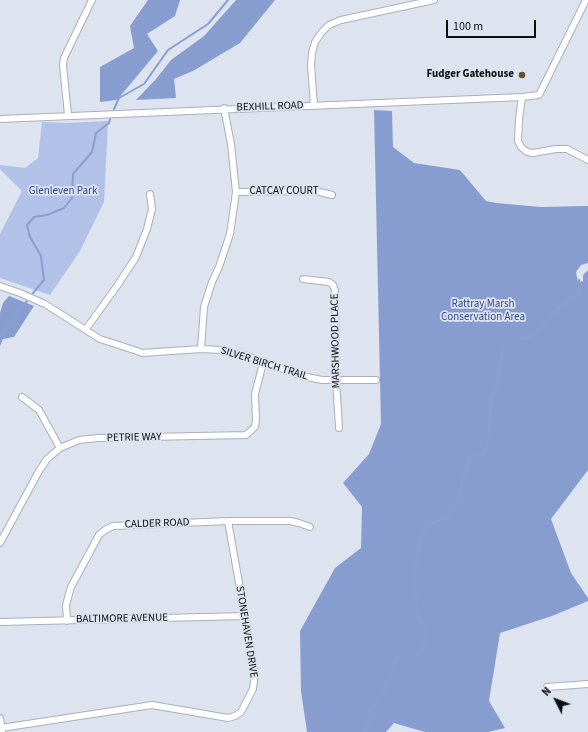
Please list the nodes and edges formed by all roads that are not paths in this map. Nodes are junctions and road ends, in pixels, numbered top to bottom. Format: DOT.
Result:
graph roads {
  1 [pos="92,0"];
  2 [pos="434,0"];
  3 [pos="586,0"];
  4 [pos="522,96"];
  5 [pos="314,106"];
  6 [pos="224,108"];
  7 [pos="68,115"];
  8 [pos="0,119"];
  9 [pos="588,160"];
  10 [pos="236,192"];
  11 [pos="150,194"];
  12 [pos="332,195"];
  13 [pos="303,279"];
  14 [pos="0,286"];
  15 [pos="86,329"];
  16 [pos="201,349"];
  17 [pos="263,363"];
  18 [pos="336,380"];
  19 [pos="376,380"];
  20 [pos="22,397"];
  21 [pos="339,428"];
  22 [pos="60,448"];
  23 [pos="228,522"];
  24 [pos="310,527"];
  25 [pos="0,542"];
  26 [pos="244,616"];
  27 [pos="67,620"];
  28 [pos="0,622"];
  29 [pos="588,684"];
  30 [pos="547,687"];
  31 [pos="0,718"];
  32 [pos="2,730"];
  1 -- 7 [label="street"];
  2 -- 5 [label="street"];
  3 -- 4 [label="street, BEXHILL ROAD"];
  4 -- 5 [label="street, BEXHILL ROAD"];
  4 -- 9 [label="street"];
  5 -- 6 [label="street, BEXHILL ROAD"];
  6 -- 7 [label="street, BEXHILL ROAD"];
  6 -- 10 [label="street"];
  7 -- 8 [label="street, BEXHILL ROAD"];
  10 -- 12 [label="street, CATCAY COURT"];
  10 -- 16 [label="street"];
  11 -- 15 [label="street"];
  13 -- 18 [label="street, MARSHWOOD PLACE"];
  14 -- 15 [label="street, SILVER BIRCH TRAIL"];
  15 -- 16 [label="street, SILVER BIRCH TRAIL"];
  16 -- 17 [label="street, SILVER BIRCH TRAIL"];
  17 -- 18 [label="street, SILVER BIRCH TRAIL"];
  17 -- 22 [label="street, PETRIE WAY"];
  18 -- 19 [label="street, SILVER BIRCH TRAIL"];
  18 -- 21 [label="street, MARSHWOOD PLACE"];
  20 -- 22 [label="street"];
  22 -- 25 [label="street, PETRIE WAY"];
  23 -- 24 [label="street, CALDER ROAD"];
  23 -- 26 [label="street, STONEHAVEN DRIVE"];
  23 -- 27 [label="street, CALDER ROAD"];
  26 -- 27 [label="street, BALTIMORE AVENUE"];
  26 -- 32 [label="street, STONEHAVEN DRIVE"];
  27 -- 28 [label="street, BALTIMORE AVENUE"];
  29 -- 30 [label="street"];
  31 -- 32 [label="street"];
}
